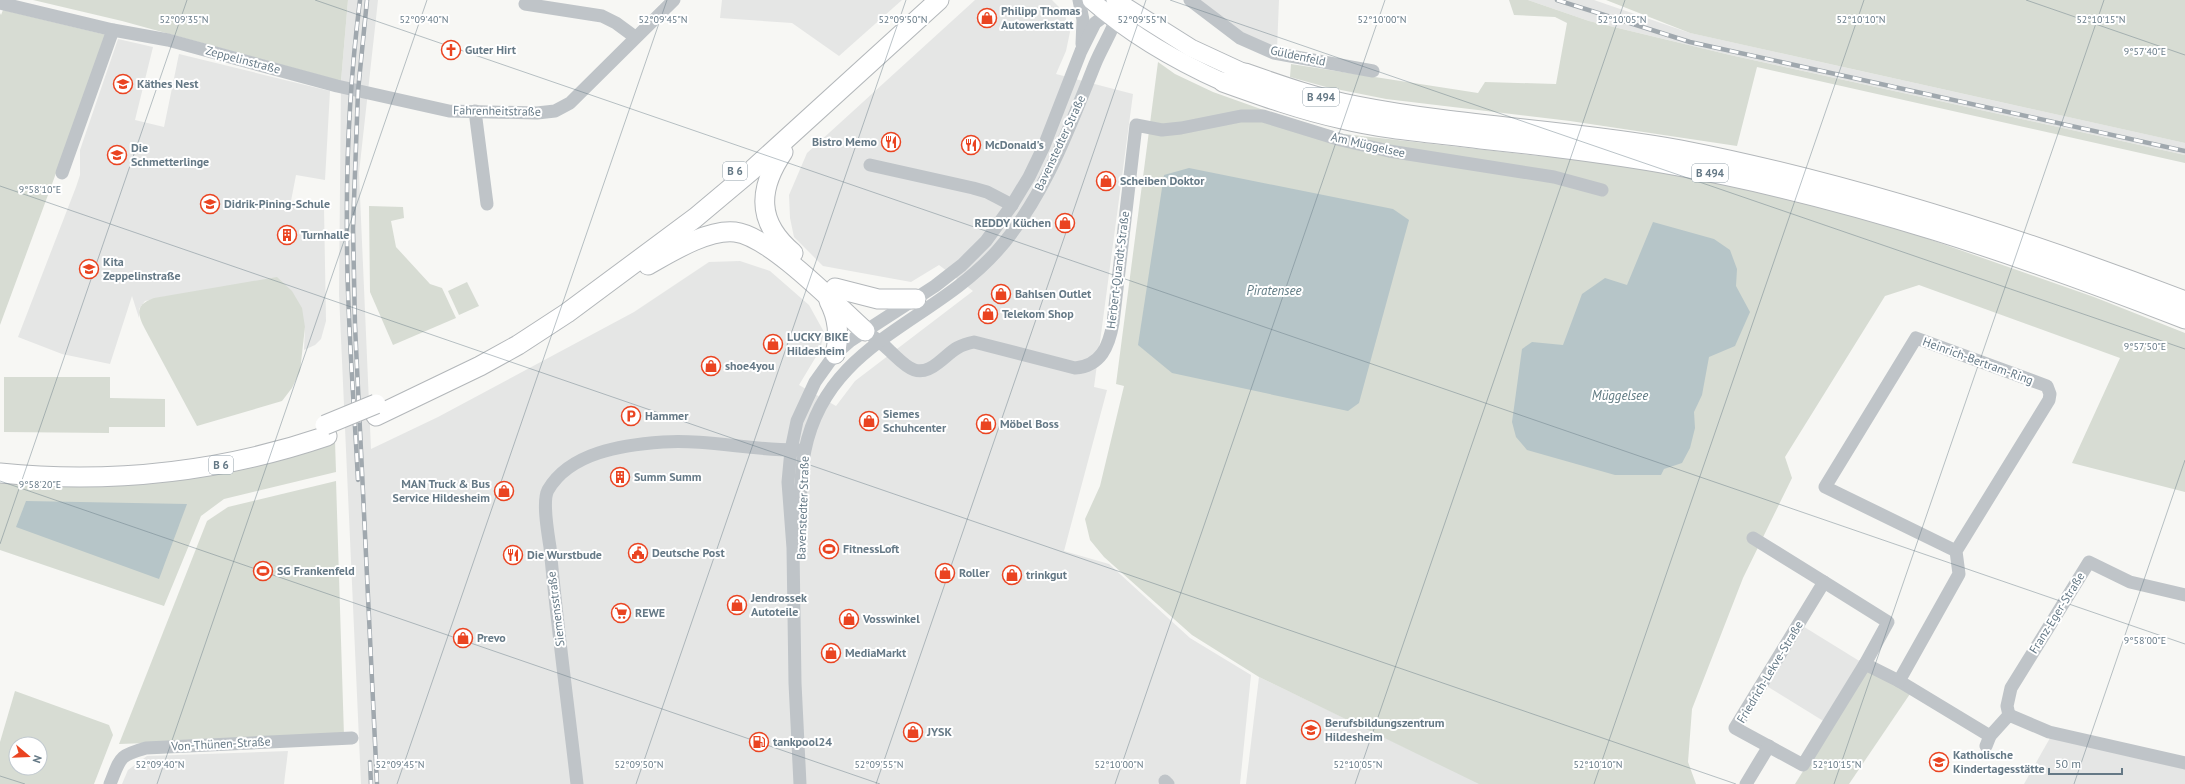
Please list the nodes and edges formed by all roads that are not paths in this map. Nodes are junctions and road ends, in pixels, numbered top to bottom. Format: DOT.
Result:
graph roads {
  1 [pos="674,0"];
  2 [pos="923,0"];
  3 [pos="939,0"];
  4 [pos="1079,0"];
  5 [pos="1091,0"];
  6 [pos="1190,0"];
  7 [pos="0,3"];
  8 [pos="525,4"];
  9 [pos="1116,8"];
  10 [pos="113,30"];
  11 [pos="635,37"];
  12 [pos="1081,51"];
  13 [pos="1373,71"];
  14 [pos="1245,73"];
  15 [pos="1223,82"];
  16 [pos="373,94"];
  17 [pos="475,111"];
  18 [pos="1136,125"];
  19 [pos="798,131"];
  20 [pos="870,165"];
  21 [pos="62,173"];
  22 [pos="1602,190"];
  23 [pos="487,204"];
  24 [pos="1012,206"];
  25 [pos="832,293"];
  26 [pos="916,299"];
  27 [pos="2185,301"];
  28 [pos="567,313"];
  29 [pos="2185,319"];
  30 [pos="534,328"];
  31 [pos="873,332"];
  32 [pos="835,354"];
  33 [pos="326,430"];
  34 [pos="791,450"];
  35 [pos="805,450"];
  36 [pos="0,461"];
  37 [pos="0,473"];
  38 [pos="1753,538"];
  39 [pos="1956,551"];
  40 [pos="1824,582"];
  41 [pos="2185,595"];
  42 [pos="795,640"];
  43 [pos="1865,664"];
  44 [pos="1899,681"];
  45 [pos="2009,715"];
  46 [pos="352,738"];
  47 [pos="1769,746"];
  48 [pos="2185,763"];
  49 [pos="110,784"];
  50 [pos="577,784"];
  51 [pos="800,784"];
  52 [pos="1746,784"];
  1 -- 11 [label="street, Fahrenheitstraße"];
  2 -- 30 [label="highway, B 6"];
  3 -- 19 [label="highway, B 6"];
  4 -- 12 [label="street"];
  5 -- 9 [label="main road, B 494"];
  6 -- 13 [label="street, Güldenfeld"];
  7 -- 10 [label="street, Zeppelinstraße"];
  8 -- 11 [label="street"];
  9 -- 12 [label="street, Bavenstedter Straße"];
  9 -- 14 [label="main road, B 494"];
  9 -- 15 [label="main road, B 494"];
  9 -- 31 [label="street, Bavenstedter Straße"];
  10 -- 16 [label="street, Zeppelinstraße"];
  10 -- 21 [label="street"];
  11 -- 17 [label="street, Fahrenheitstraße"];
  12 -- 24 [label="street, Bavenstedter Straße"];
  14 -- 27 [label="highway, B 494"];
  15 -- 29 [label="highway, B 494"];
  16 -- 17 [label="street, Fahrenheitstraße"];
  17 -- 23 [label="street"];
  18 -- 22 [label="street, Am Müggelsee"];
  18 -- 31 [label="street, Herbert-Quandt-Straße"];
  19 -- 25 [label="highway"];
  19 -- 28 [label="highway, B 6"];
  20 -- 24 [label="street"];
  24 -- 26 [label="street, Bavenstedter Straße"];
  25 -- 26 [label="highway"];
  25 -- 28 [label="highway"];
  25 -- 31 [label="highway"];
  25 -- 32 [label="highway"];
  26 -- 31 [label="street, Bavenstedter Straße"];
  28 -- 30 [label="highway, B 6"];
  30 -- 33 [label="highway, B 6, bridge"];
  31 -- 32 [label="street, Bavenstedter Straße"];
  31 -- 35 [label="street, Bavenstedter Straße"];
  32 -- 34 [label="street, Bavenstedter Straße"];
  33 -- 36 [label="highway, B 6"];
  33 -- 37 [label="highway, B 6"];
  34 -- 35 [label="street, Siemensstraße"];
  34 -- 42 [label="street, Bavenstedter Straße"];
  34 -- 50 [label="street, Siemensstraße"];
  35 -- 42 [label="street, Bavenstedter Straße"];
  38 -- 40 [label="street, Friedrich-Lekve-Straße"];
  39 -- 39 [label="street, Heinrich-Bertram-Ring"];
  39 -- 44 [label="street"];
  40 -- 43 [label="street, Friedrich-Lekve-Straße"];
  40 -- 47 [label="street, Friedrich-Lekve-Straße"];
  41 -- 45 [label="street, Franz-Eger-Straße"];
  42 -- 51 [label="street, Bavenstedter Straße"];
  43 -- 44 [label="street"];
  43 -- 47 [label="street, Friedrich-Lekve-Straße"];
  44 -- 45 [label="street"];
  45 -- 48 [label="street"];
  46 -- 49 [label="street, Von-Thünen-Straße"];
  47 -- 52 [label="street"];
}
